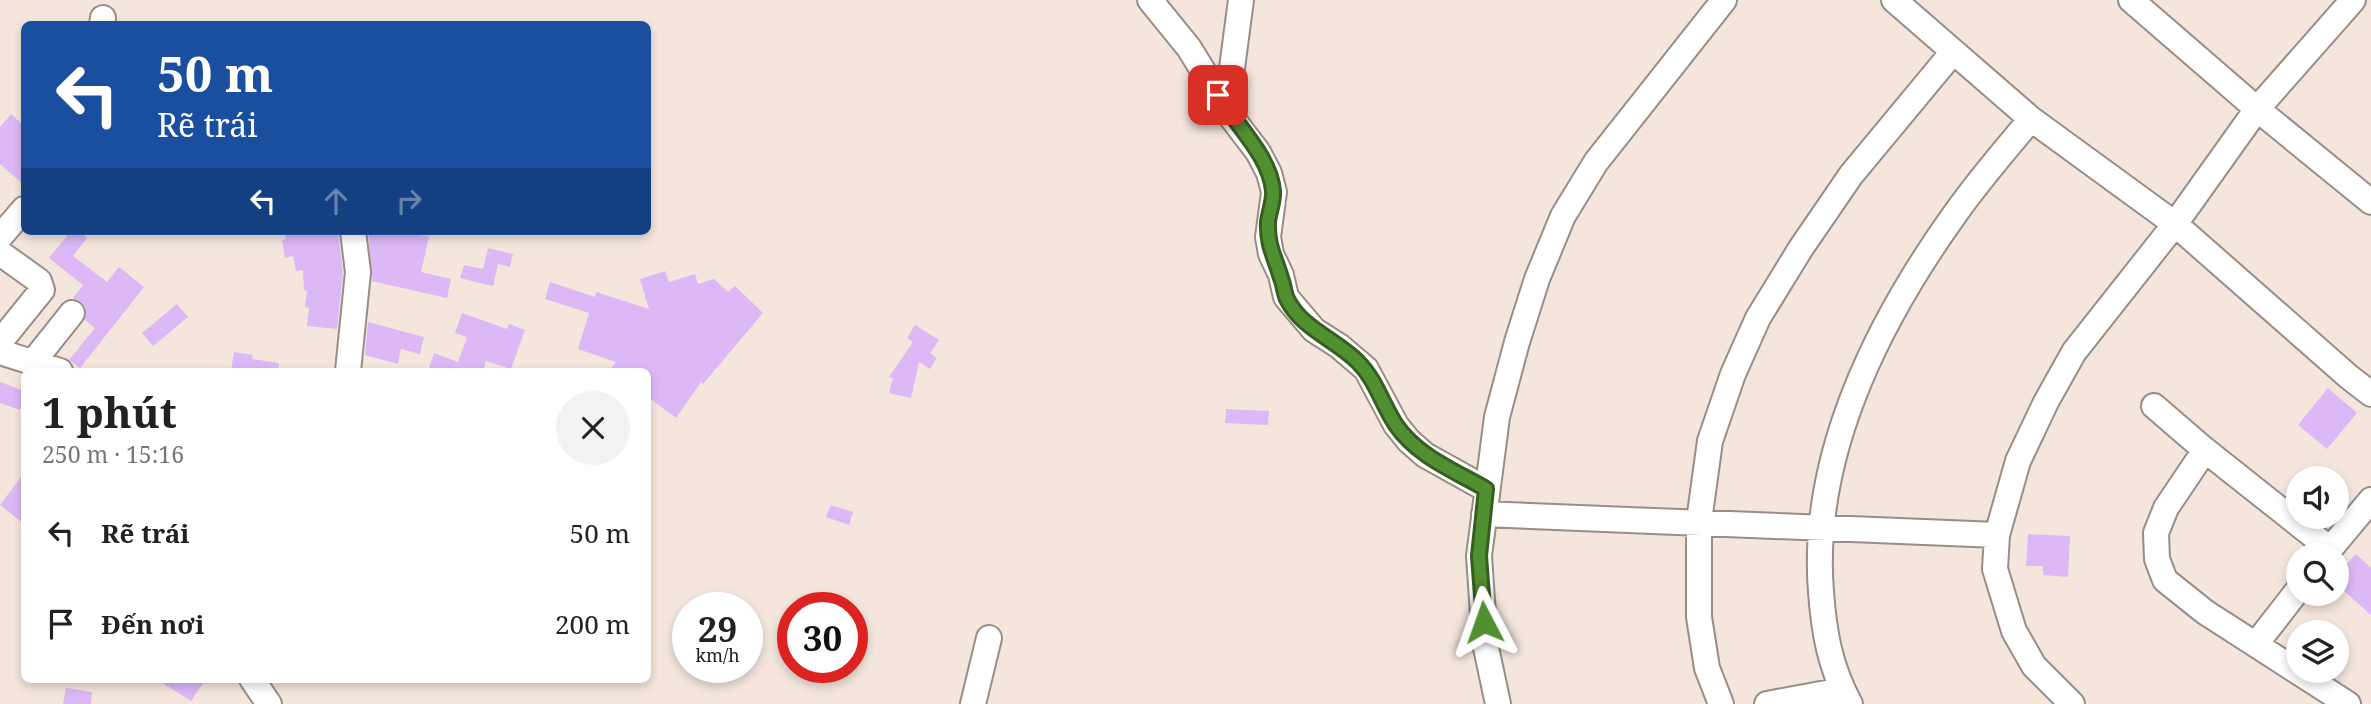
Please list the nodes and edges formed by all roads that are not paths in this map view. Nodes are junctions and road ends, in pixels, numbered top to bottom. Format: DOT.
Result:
graph roads {
  1 [pos="1150,0"];
  2 [pos="1241,0"];
  3 [pos="1724,0"];
  4 [pos="1894,0"];
  5 [pos="2353,0"];
  6 [pos="2138,2"];
  7 [pos="1953,52"];
  8 [pos="2257,109"];
  9 [pos="1232,118"];
  10 [pos="2031,119"];
  11 [pos="2371,202"];
  12 [pos="21,212"];
  13 [pos="2175,224"];
  14 [pos="353,235"];
  15 [pos="0,237"];
  16 [pos="0,253"];
  17 [pos="72,313"];
  18 [pos="0,342"];
  19 [pos="0,352"];
  20 [pos="33,362"];
  21 [pos="51,368"];
  22 [pos="348,368"];
  23 [pos="2371,394"];
  24 [pos="2154,406"];
  25 [pos="2205,450"];
  26 [pos="2371,500"];
  27 [pos="1485,502"];
  28 [pos="1699,521"];
  29 [pos="1821,527"];
  30 [pos="1997,535"];
  31 [pos="2317,543"];
  32 [pos="2335,543"];
  33 [pos="2286,605"];
  34 [pos="989,638"];
  35 [pos="2256,643"];
  36 [pos="256,683"];
  37 [pos="1846,697"];
  38 [pos="269,704"];
  39 [pos="973,704"];
  40 [pos="1499,704"];
  41 [pos="1721,704"];
  42 [pos="1767,704"];
  43 [pos="2072,704"];
  44 [pos="2348,704"];
  1 -- 9 [label="street"];
  2 -- 9 [label="street"];
  3 -- 27 [label="street"];
  4 -- 7 [label="street"];
  5 -- 8 [label="street"];
  6 -- 8 [label="street"];
  7 -- 10 [label="street"];
  7 -- 28 [label="street"];
  8 -- 11 [label="street"];
  8 -- 13 [label="street"];
  9 -- 27 [label="street"];
  10 -- 13 [label="street"];
  10 -- 29 [label="street"];
  12 -- 15 [label="street"];
  13 -- 23 [label="street"];
  13 -- 30 [label="street"];
  14 -- 22 [label="street"];
  16 -- 18 [label="street"];
  17 -- 20 [label="street"];
  19 -- 20 [label="street"];
  20 -- 21 [label="street"];
  24 -- 25 [label="street"];
  25 -- 31 [label="street"];
  25 -- 35 [label="street"];
  26 -- 32 [label="street"];
  27 -- 28 [label="street"];
  27 -- 40 [label="street"];
  28 -- 29 [label="street"];
  28 -- 41 [label="street"];
  29 -- 30 [label="street"];
  29 -- 37 [label="street"];
  30 -- 43 [label="street"];
  33 -- 35 [label="street"];
  34 -- 39 [label="street"];
  35 -- 44 [label="street"];
  36 -- 38 [label="street"];
  37 -- 42 [label="street"];
}
